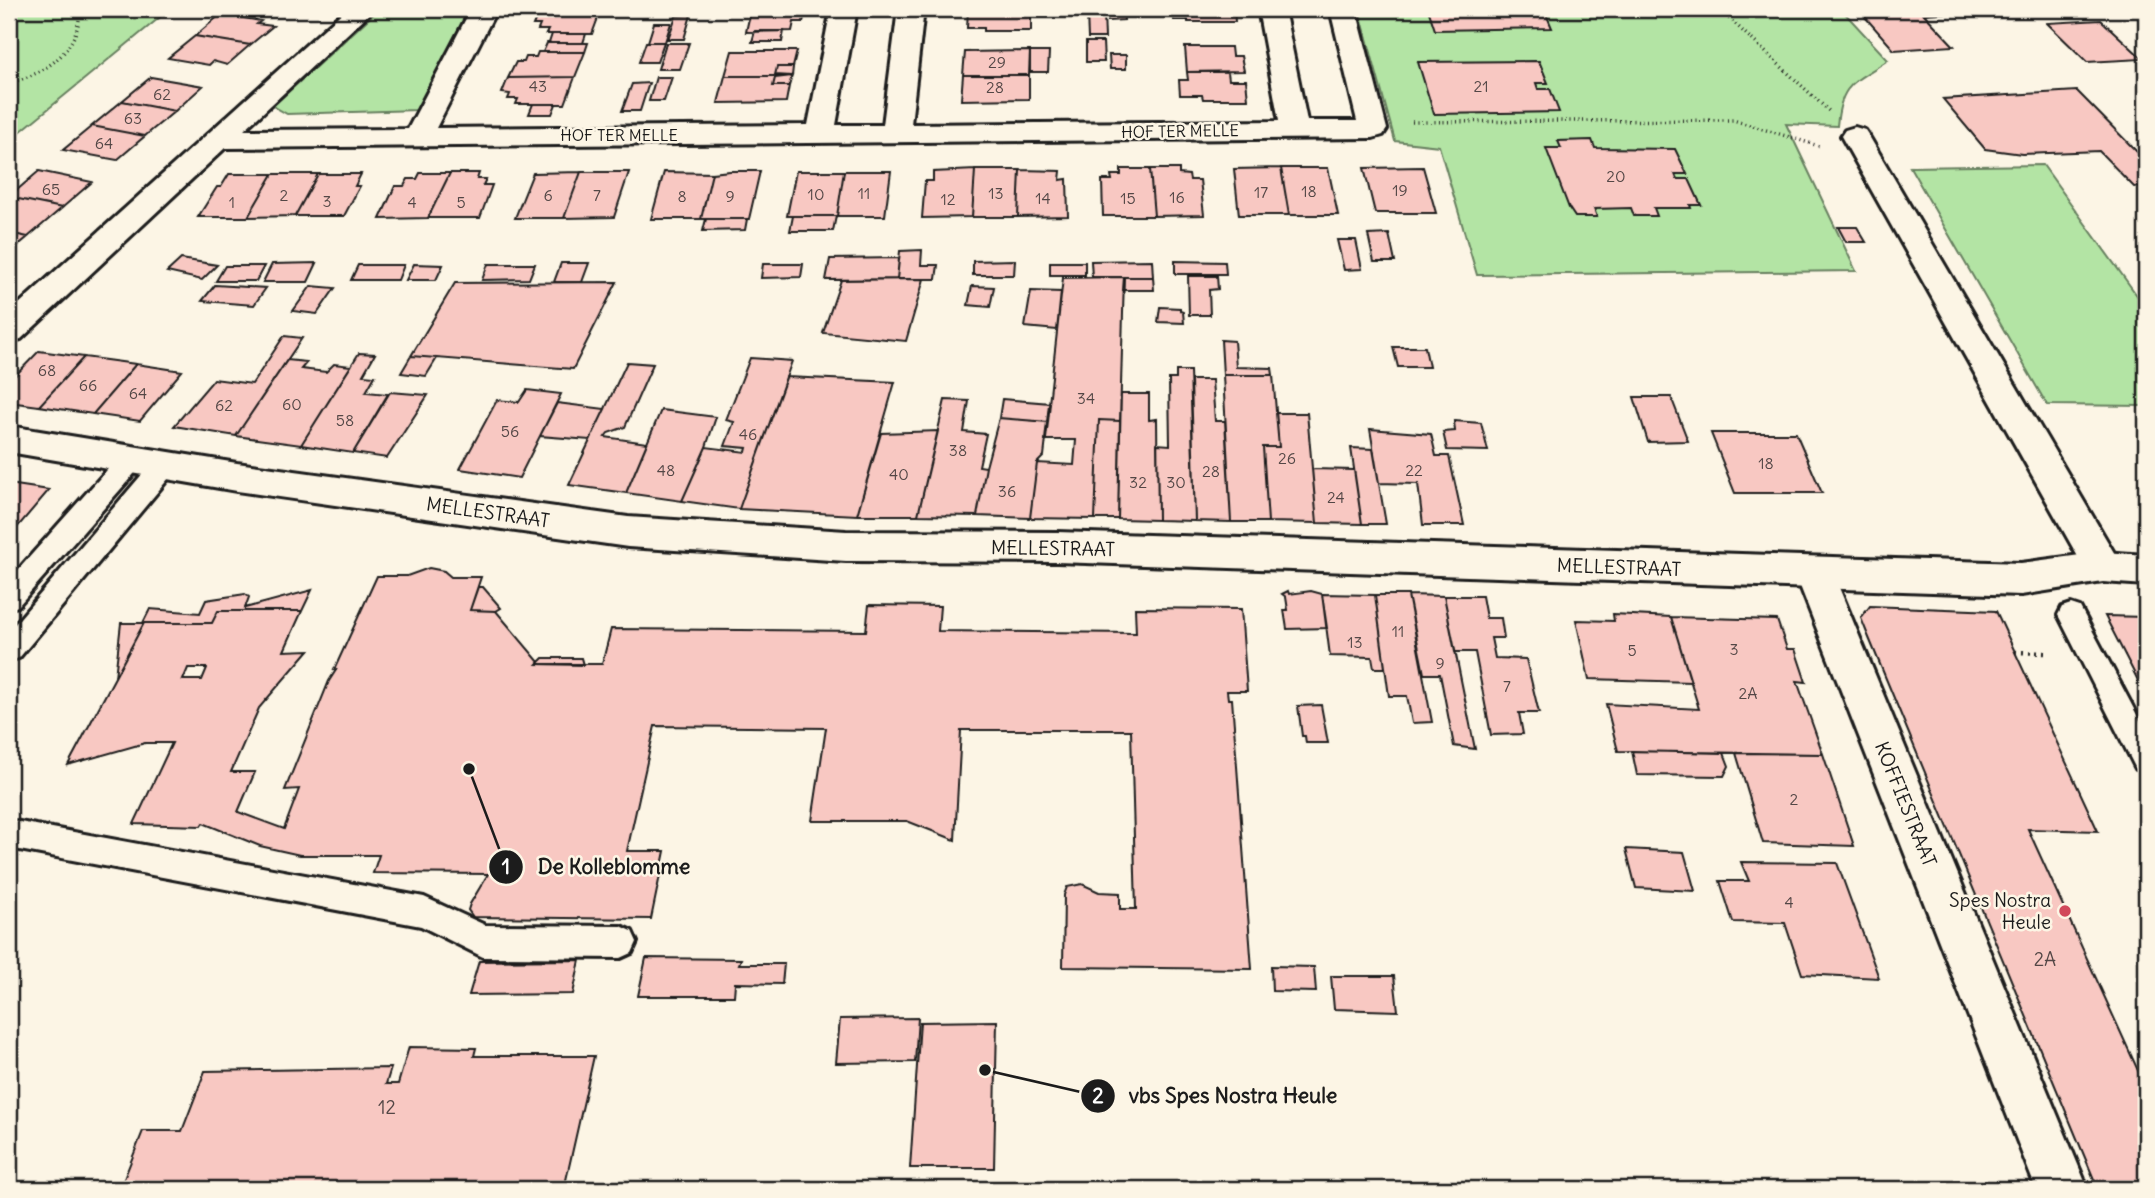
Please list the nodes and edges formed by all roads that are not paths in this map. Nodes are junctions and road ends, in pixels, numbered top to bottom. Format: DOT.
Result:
graph roads {
  1 [pos="360,9"];
  2 [pos="484,9"];
  3 [pos="844,9"];
  4 [pos="911,9"];
  5 [pos="1271,9"];
  6 [pos="1343,9"];
  7 [pos="1295,130"];
  8 [pos="896,133"];
  9 [pos="820,134"];
  10 [pos="418,137"];
  11 [pos="218,139"];
  12 [pos="1861,148"];
  13 [pos="9,331"];
  14 [pos="9,439"];
  15 [pos="148,462"];
  16 [pos="2103,567"];
  17 [pos="2146,570"];
  18 [pos="1814,573"];
  19 [pos="9,598"];
  20 [pos="2071,615"];
  21 [pos="9,650"];
  22 [pos="2146,760"];
  23 [pos="9,834"];
  24 [pos="621,942"];
  25 [pos="2062,1189"];
  1 -- 11 [label="street"];
  2 -- 10 [label="street"];
  3 -- 9 [label="street"];
  4 -- 8 [label="street"];
  5 -- 7 [label="street"];
  6 -- 7 [label="street, HOF TER MELLE"];
  7 -- 8 [label="street, HOF TER MELLE"];
  8 -- 9 [label="street, HOF TER MELLE"];
  9 -- 10 [label="street, HOF TER MELLE"];
  10 -- 11 [label="street, HOF TER MELLE"];
  11 -- 13 [label="street"];
  12 -- 16 [label="street"];
  14 -- 15 [label="street, MELLESTRAAT"];
  15 -- 18 [label="street, MELLESTRAAT"];
  15 -- 19 [label="lane"];
  15 -- 21 [label="lane"];
  16 -- 17 [label="street, MELLESTRAAT"];
  16 -- 18 [label="street, MELLESTRAAT"];
  18 -- 25 [label="street, KOFFIESTRAAT"];
  20 -- 22 [label="lane"];
  23 -- 24 [label="lane"];
}
